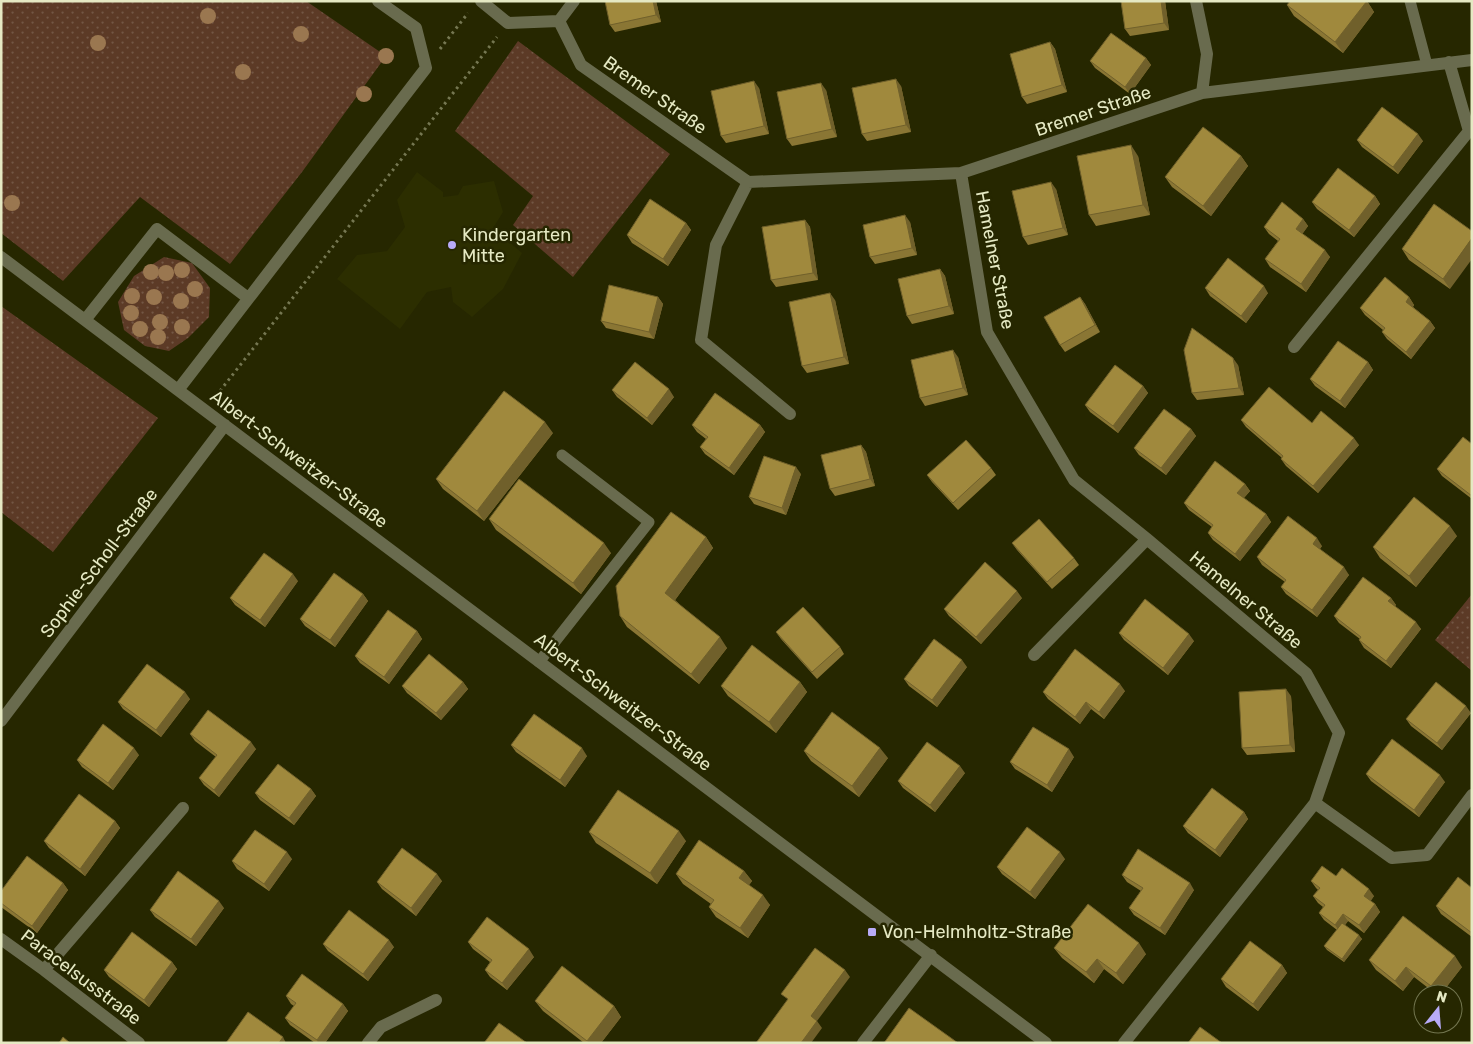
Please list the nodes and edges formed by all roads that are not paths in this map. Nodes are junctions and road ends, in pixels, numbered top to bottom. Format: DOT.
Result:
graph roads {
  1 [pos="378,1"];
  2 [pos="574,1"];
  3 [pos="1196,1"];
  4 [pos="1410,1"];
  5 [pos="476,5"];
  6 [pos="559,21"];
  7 [pos="1472,60"];
  8 [pos="1449,62"];
  9 [pos="1427,65"];
  10 [pos="1202,93"];
  11 [pos="961,173"];
  12 [pos="748,182"];
  13 [pos="1,257"];
  14 [pos="248,298"];
  15 [pos="85,320"];
  16 [pos="1294,347"];
  17 [pos="178,390"];
  18 [pos="790,414"];
  19 [pos="224,425"];
  20 [pos="562,455"];
  21 [pos="1147,539"];
  22 [pos="1034,655"];
  23 [pos="540,662"];
  24 [pos="1,721"];
  25 [pos="1472,795"];
  26 [pos="1315,803"];
  27 [pos="183,808"];
  28 [pos="1,939"];
  29 [pos="931,955"];
  30 [pos="44,970"];
  31 [pos="436,1000"];
  32 [pos="139,1043"];
  33 [pos="368,1043"];
  34 [pos="863,1043"];
  35 [pos="1046,1043"];
  36 [pos="1124,1043"];
  1 -- 14 [label="street"];
  2 -- 6 [label="street"];
  3 -- 10 [label="street"];
  4 -- 9 [label="lane"];
  5 -- 6 [label="street"];
  6 -- 12 [label="street, Bremer Straße"];
  7 -- 8 [label="street, Bremer Straße"];
  8 -- 9 [label="street, Bremer Straße"];
  8 -- 16 [label="street"];
  9 -- 10 [label="street, Bremer Straße"];
  10 -- 11 [label="street, Bremer Straße"];
  11 -- 12 [label="street, Bremer Straße"];
  11 -- 21 [label="street, Hamelner Straße"];
  12 -- 18 [label="street"];
  13 -- 15 [label="street, Albert-Schweitzer-Straße"];
  14 -- 15 [label="street"];
  14 -- 17 [label="street"];
  15 -- 17 [label="street, Albert-Schweitzer-Straße"];
  17 -- 19 [label="street, Albert-Schweitzer-Straße"];
  19 -- 23 [label="street, Albert-Schweitzer-Straße"];
  19 -- 24 [label="street, Sophie-Scholl-Straße"];
  20 -- 23 [label="lane"];
  21 -- 22 [label="street"];
  21 -- 26 [label="street, Hamelner Straße"];
  23 -- 29 [label="street, Albert-Schweitzer-Straße"];
  25 -- 26 [label="street"];
  26 -- 36 [label="street, Hamelner Straße"];
  27 -- 30 [label="street"];
  28 -- 30 [label="street, Paracelsusstraße"];
  29 -- 34 [label="street"];
  29 -- 35 [label="street, Albert-Schweitzer-Straße"];
  30 -- 32 [label="street, Paracelsusstraße"];
  31 -- 33 [label="street"];
}
